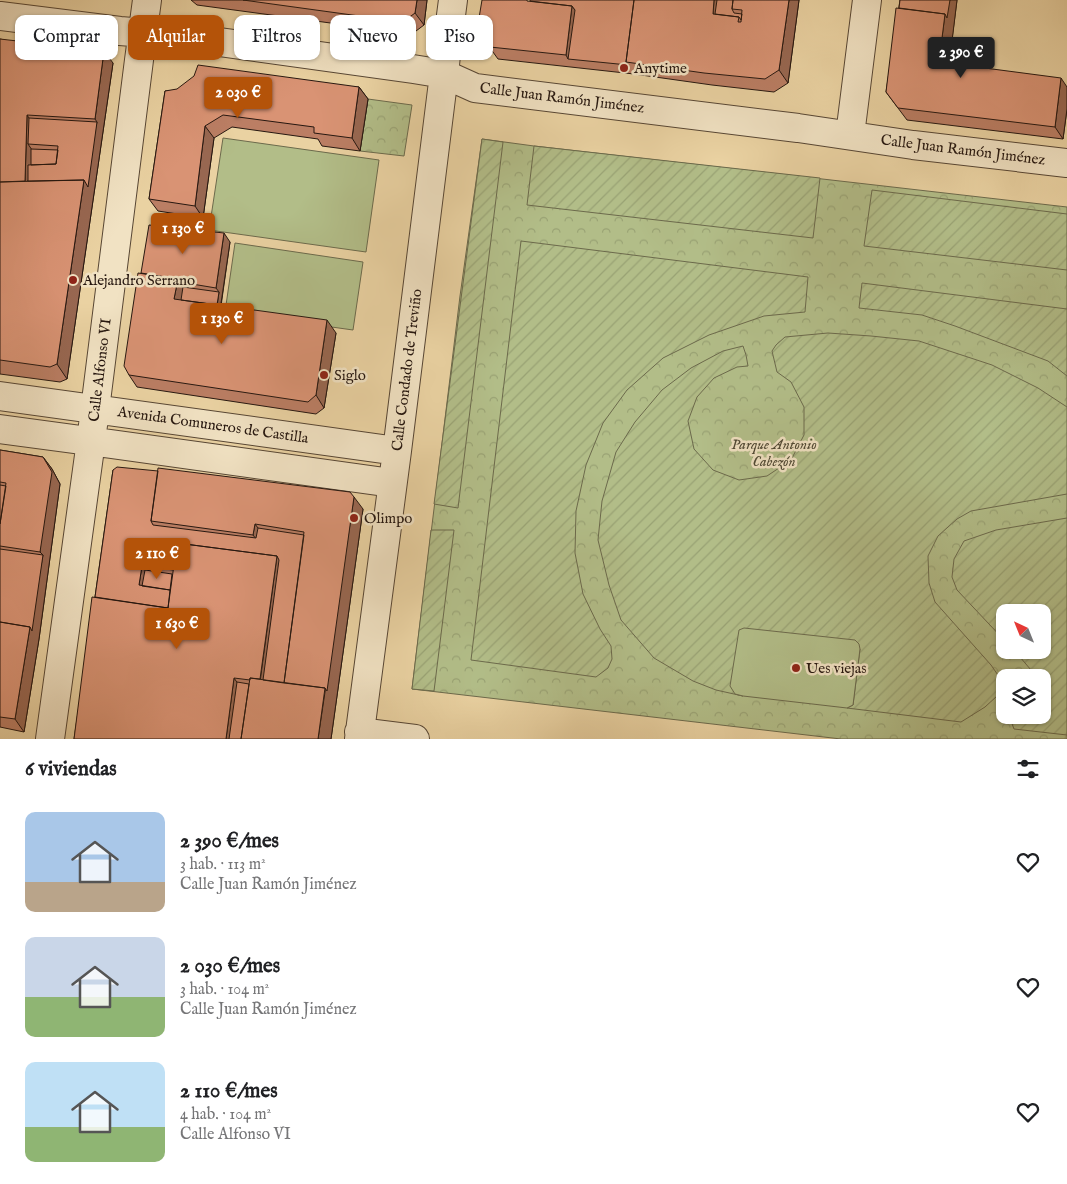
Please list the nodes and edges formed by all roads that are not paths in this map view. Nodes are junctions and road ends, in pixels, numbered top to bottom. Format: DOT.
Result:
graph roads {
  1 [pos="148,0"];
  2 [pos="453,0"];
  3 [pos="868,0"];
  4 [pos="146,15"];
  5 [pos="0,16"];
  6 [pos="128,31"];
  7 [pos="224,43"];
  8 [pos="140,60"];
  9 [pos="444,74"];
  10 [pos="850,135"];
  11 [pos="1067,163"];
  12 [pos="0,396"];
  13 [pos="95,409"];
  14 [pos="0,429"];
  15 [pos="91,441"];
  16 [pos="397,451"];
  17 [pos="392,484"];
  18 [pos="359,736"];
  19 [pos="50,739"];
  20 [pos="415,739"];
  1 -- 4 [label="street, Calle Alfonso VI"];
  2 -- 9 [label="street, Calle Condado de Treviño"];
  3 -- 10 [label="street"];
  5 -- 6 [label="street, Calle Juan Ramón Jiménez"];
  7 -- 9 [label="street, Calle Juan Ramón Jiménez"];
  8 -- 13 [label="street, Calle Alfonso VI"];
  9 -- 10 [label="street, Calle Juan Ramón Jiménez"];
  9 -- 16 [label="street, Calle Condado de Treviño"];
  10 -- 11 [label="street, Calle Juan Ramón Jiménez"];
  12 -- 13 [label="street, Avenida Comuneros de Castilla"];
  13 -- 15 [label="street, Calle Alfonso VI"];
  13 -- 16 [label="street, Avenida Comuneros de Castilla"];
  14 -- 15 [label="street"];
  15 -- 17 [label="street"];
  15 -- 19 [label="street, Calle Alfonso VI"];
  16 -- 17 [label="street, Calle Condado de Treviño"];
  17 -- 18 [label="street, Calle Condado de Treviño"];
  18 -- 20 [label="street"];
}
